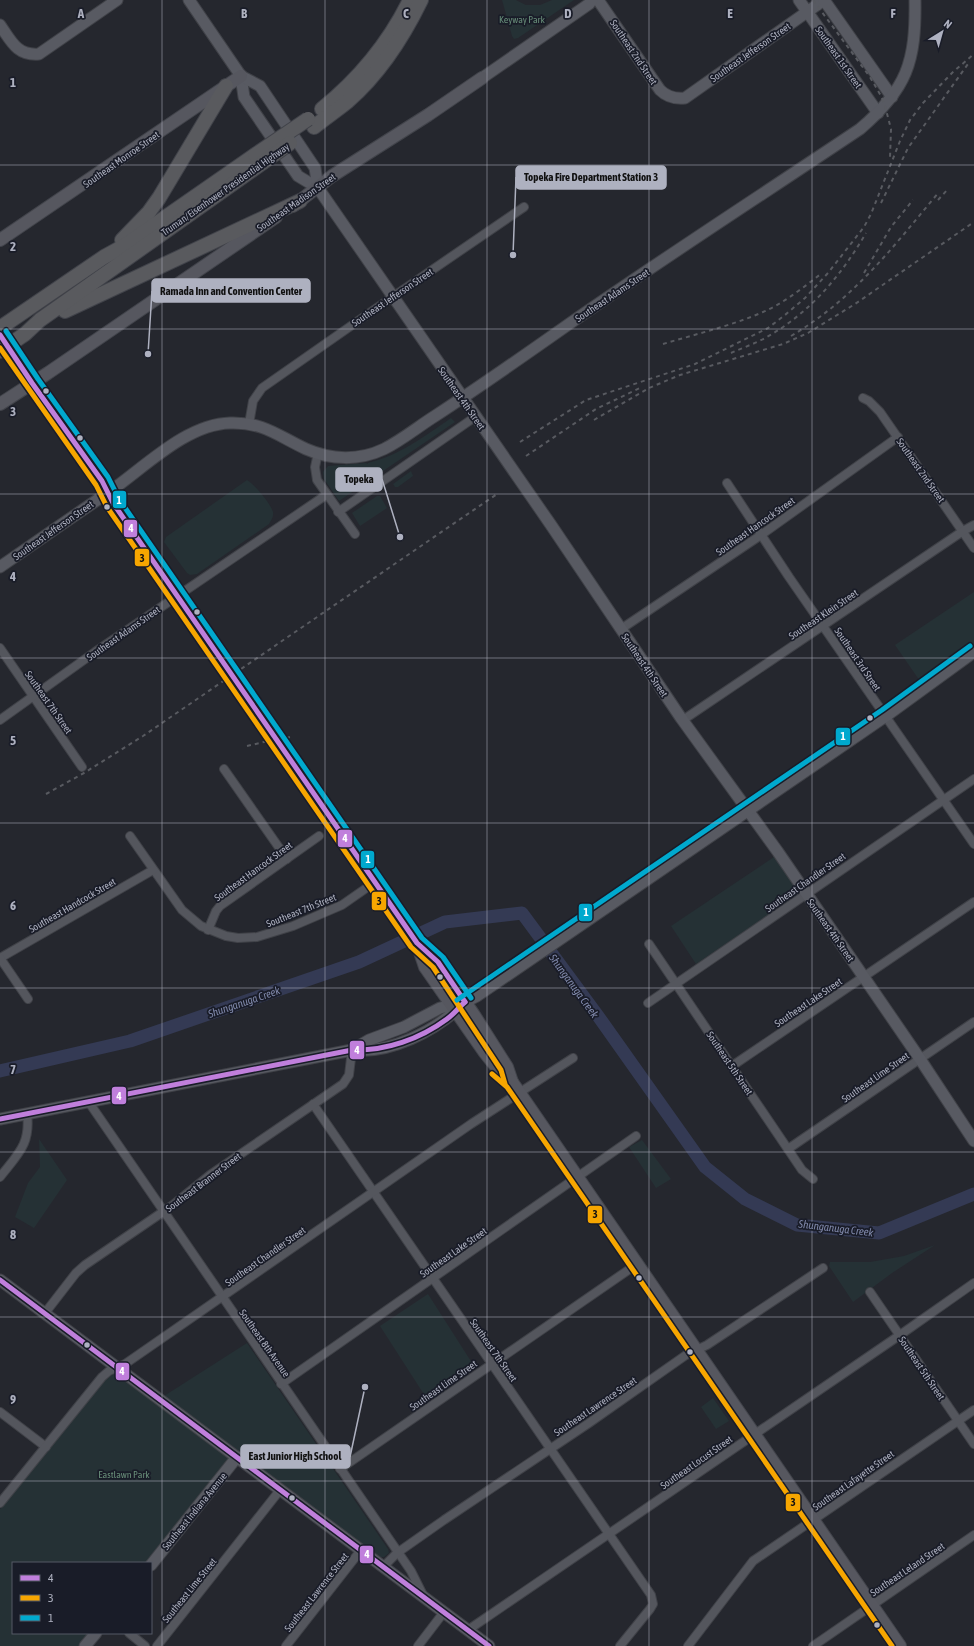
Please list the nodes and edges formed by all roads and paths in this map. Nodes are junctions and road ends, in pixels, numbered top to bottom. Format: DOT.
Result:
graph roads {
  1 [pos="117,0"];
  2 [pos="189,0"];
  3 [pos="410,0"];
  4 [pos="421,0"];
  5 [pos="592,0"];
  6 [pos="598,0"];
  7 [pos="799,0"];
  8 [pos="824,0"];
  9 [pos="914,0"];
  10 [pos="807,12"];
  11 [pos="0,25"];
  12 [pos="392,42"];
  13 [pos="241,76"];
  14 [pos="482,78"];
  15 [pos="226,86"];
  16 [pos="892,97"];
  17 [pos="674,98"];
  18 [pos="878,113"];
  19 [pos="259,159"];
  20 [pos="318,188"];
  21 [pos="300,201"];
  22 [pos="524,207"];
  23 [pos="0,240"];
  24 [pos="104,257"];
  25 [pos="392,297"];
  26 [pos="0,328"];
  27 [pos="25,334"];
  28 [pos="0,335"];
  29 [pos="0,351"];
  30 [pos="32,383"];
  31 [pos="462,398"];
  32 [pos="863,398"];
  33 [pos="0,404"];
  34 [pos="475,417"];
  35 [pos="249,424"];
  36 [pos="898,437"];
  37 [pos="318,453"];
  38 [pos="727,483"];
  39 [pos="108,493"];
  40 [pos="326,495"];
  41 [pos="338,512"];
  42 [pos="974,524"];
  43 [pos="963,531"];
  44 [pos="355,534"];
  45 [pos="761,535"];
  46 [pos="974,548"];
  47 [pos="0,567"];
  48 [pos="823,625"];
  49 [pos="621,629"];
  50 [pos="0,648"];
  51 [pos="974,652"];
  52 [pos="34,697"];
  53 [pos="886,716"];
  54 [pos="0,720"];
  55 [pos="683,720"];
  56 [pos="82,767"];
  57 [pos="224,769"];
  58 [pos="974,779"];
  59 [pos="943,800"];
  60 [pos="748,810"];
  61 [pos="130,836"];
  62 [pos="319,836"];
  63 [pos="974,844"];
  64 [pos="287,859"];
  65 [pos="153,870"];
  66 [pos="375,882"];
  67 [pos="806,894"];
  68 [pos="974,902"];
  69 [pos="208,930"];
  70 [pos="417,943"];
  71 [pos="649,944"];
  72 [pos="0,958"];
  73 [pos="863,976"];
  74 [pos="676,984"];
  75 [pos="28,999"];
  76 [pos="465,1002"];
  77 [pos="648,1003"];
  78 [pos="454,1008"];
  79 [pos="974,1022"];
  80 [pos="352,1050"];
  81 [pos="573,1058"];
  82 [pos="920,1059"];
  83 [pos="732,1066"];
  84 [pos="512,1082"];
  85 [pos="520,1093"];
  86 [pos="88,1101"];
  87 [pos="313,1104"];
  88 [pos="27,1113"];
  89 [pos="0,1119"];
  90 [pos="636,1136"];
  91 [pos="974,1141"];
  92 [pos="788,1149"];
  93 [pos="0,1177"];
  94 [pos="577,1177"];
  95 [pos="813,1179"];
  96 [pos="374,1192"];
  97 [pos="164,1212"];
  98 [pos="637,1264"];
  99 [pos="823,1268"];
  100 [pos="433,1278"];
  101 [pos="0,1280"];
  102 [pos="974,1283"];
  103 [pos="870,1292"];
  104 [pos="222,1298"];
  105 [pos="45,1313"];
  106 [pos="900,1335"];
  107 [pos="697,1350"];
  108 [pos="492,1364"];
  109 [pos="117,1367"];
  110 [pos="281,1384"];
  111 [pos="974,1410"];
  112 [pos="0,1412"];
  113 [pos="958,1421"];
  114 [pos="754,1434"];
  115 [pos="974,1444"];
  116 [pos="46,1447"];
  117 [pos="551,1449"];
  118 [pos="237,1458"];
  119 [pos="340,1469"];
  120 [pos="280,1490"];
  121 [pos="0,1503"];
  122 [pos="814,1520"];
  123 [pos="610,1534"];
  124 [pos="974,1535"];
  125 [pos="361,1550"];
  126 [pos="397,1553"];
  127 [pos="152,1564"];
  128 [pos="383,1566"];
  129 [pos="424,1597"];
  130 [pos="872,1605"];
  131 [pos="444,1612"];
  132 [pos="468,1630"];
  133 [pos="95,1634"];
  134 [pos="130,1634"];
  135 [pos="85,1646"];
  136 [pos="145,1646"];
  137 [pos="157,1646"];
  138 [pos="286,1646"];
  139 [pos="418,1646"];
  140 [pos="489,1646"];
  141 [pos="620,1646"];
  142 [pos="688,1646"];
  143 [pos="813,1646"];
  144 [pos="900,1646"];
  1 -- 11 [label="street"];
  2 -- 13 [label="street, Southeast 4th Street"];
  3 -- 12 [label="highway, Truman/Eisenhower Presidential Highway"];
  4 -- 12 [label="highway, Truman/Eisenhower Presidential Highway"];
  5 -- 14 [label="street, Southeast Madison Street"];
  6 -- 17 [label="street, Southeast 2nd Street"];
  7 -- 10 [label="street, Southeast 1st Street"];
  8 -- 10 [label="street, Southeast Jefferson Street"];
  8 -- 16 [label="street, Southeast 1st Street"];
  9 -- 16 [label="street, Southeast Adams Street"];
  10 -- 17 [label="street, Southeast Jefferson Street"];
  10 -- 18 [label="street, Southeast 1st Street"];
  12 -- 19 [label="highway, Truman/Eisenhower Presidential Highway, bridge"];
  13 -- 15 [label="main road, Southeast Monroe Street"];
  13 -- 20 [label="street, Southeast 4th Street"];
  13 -- 20 [label="street, Southeast 4th Street"];
  14 -- 20 [label="main road, Southeast Madison Street"];
  15 -- 23 [label="main road, Southeast Monroe Street"];
  15 -- 24 [label="highway"];
  16 -- 18 [label="street, Southeast Adams Street"];
  18 -- 31 [label="street, Southeast Adams Street"];
  19 -- 24 [label="highway, Truman/Eisenhower Presidential Highway"];
  19 -- 27 [label="highway, Truman/Eisenhower Presidential Highway"];
  20 -- 21 [label="main road, Southeast Madison Street"];
  20 -- 25 [label="street, Southeast 4th Street"];
  21 -- 27 [label="highway"];
  21 -- 30 [label="main road, Southeast Madison Street"];
  22 -- 25 [label="street, Southeast Jefferson Street"];
  24 -- 26 [label="highway, Truman/Eisenhower Presidential Highway"];
  25 -- 31 [label="street, Southeast 4th Street"];
  25 -- 35 [label="street, Southeast Jefferson Street"];
  27 -- 29 [label="highway, Truman/Eisenhower Presidential Highway"];
  28 -- 30 [label="main road, bridge"];
  30 -- 33 [label="main road, Southeast Madison Street"];
  30 -- 39 [label="main road"];
  31 -- 34 [label="street, Southeast 4th Street"];
  31 -- 37 [label="street, Southeast Adams Street"];
  32 -- 36 [label="street, Southeast 2nd Street"];
  34 -- 41 [label="street"];
  34 -- 49 [label="street, Southeast 4th Street"];
  35 -- 37 [label="street"];
  35 -- 39 [label="street, Southeast Jefferson Street"];
  36 -- 43 [label="street, Southeast 2nd Street"];
  36 -- 45 [label="street, Southeast Hancock Street"];
  37 -- 40 [label="street"];
  38 -- 45 [label="street, Southeast 3rd Street"];
  39 -- 47 [label="street, Southeast Jefferson Street"];
  39 -- 66 [label="main road, bridge"];
  40 -- 41 [label="street"];
  40 -- 52 [label="street, Southeast Adams Street"];
  41 -- 44 [label="street"];
  42 -- 43 [label="street, Southeast Klein Street"];
  43 -- 46 [label="street, Southeast 2nd Street"];
  43 -- 48 [label="street, Southeast Klein Street"];
  45 -- 48 [label="street, Southeast 3rd Street"];
  45 -- 49 [label="street, Southeast Hancock Street"];
  48 -- 53 [label="street, Southeast 3rd Street"];
  48 -- 55 [label="street, Southeast Klein Street"];
  49 -- 55 [label="street, Southeast 4th Street"];
  50 -- 52 [label="street, Southeast 7th Street"];
  51 -- 53 [label="street"];
  52 -- 54 [label="street, Southeast Adams Street"];
  52 -- 56 [label="street, Southeast 7th Street"];
  53 -- 59 [label="street, Southeast 3rd Street"];
  53 -- 60 [label="street"];
  55 -- 60 [label="street, Southeast 4th Street"];
  57 -- 64 [label="street"];
  58 -- 59 [label="street, Southeast Chandler Street"];
  59 -- 63 [label="street, Southeast 3rd Street"];
  59 -- 67 [label="street, Southeast Chandler Street"];
  60 -- 67 [label="street, Southeast 4th Street"];
  60 -- 76 [label="street"];
  61 -- 65 [label="street, Southeast 7th Street"];
  62 -- 64 [label="street, Southeast Hancock Street"];
  64 -- 69 [label="street, Southeast Hancock Street"];
  65 -- 69 [label="street, Southeast 7th Street"];
  65 -- 72 [label="street, Southeast Handcock Street"];
  66 -- 69 [label="street, Southeast 7th Street"];
  66 -- 70 [label="main road"];
  67 -- 73 [label="street, Southeast 4th Street"];
  67 -- 74 [label="street, Southeast Chandler Street"];
  68 -- 73 [label="street, Southeast Lake Street"];
  70 -- 76 [label="main road"];
  70 -- 78 [label="main road"];
  71 -- 74 [label="street, Southeast 5th Street"];
  72 -- 75 [label="street"];
  73 -- 82 [label="street, Southeast 4th Street"];
  73 -- 83 [label="street, Southeast Lake Street"];
  74 -- 77 [label="street, Southeast Chandler Street"];
  74 -- 83 [label="street, Southeast 5th Street"];
  76 -- 78 [label="street"];
  76 -- 84 [label="main road"];
  78 -- 80 [label="street"];
  78 -- 84 [label="main road"];
  79 -- 82 [label="street, Southeast Lime Street"];
  80 -- 86 [label="street"];
  80 -- 87 [label="street, Southeast Branner Street"];
  81 -- 85 [label="street, Southeast Chandler Street"];
  82 -- 91 [label="street, Southeast 4th Street"];
  82 -- 92 [label="street, Southeast Lime Street"];
  83 -- 92 [label="street, Southeast 5th Street"];
  84 -- 85 [label="main road"];
  85 -- 94 [label="main road"];
  85 -- 96 [label="street, Southeast Chandler Street"];
  86 -- 88 [label="street"];
  86 -- 97 [label="street, Southeast 8th Avenue"];
  87 -- 96 [label="street, Southeast 7th Street"];
  87 -- 97 [label="street, Southeast Branner Street"];
  88 -- 89 [label="street"];
  88 -- 93 [label="street"];
  90 -- 94 [label="street, Southeast Lake Street"];
  92 -- 95 [label="street, Southeast 5th Street"];
  94 -- 98 [label="main road"];
  94 -- 100 [label="street, Southeast Lake Street"];
  96 -- 100 [label="street, Southeast 7th Street"];
  96 -- 104 [label="street, Southeast Chandler Street"];
  97 -- 104 [label="street, Southeast 8th Avenue"];
  97 -- 105 [label="street, Southeast Branner Street"];
  98 -- 107 [label="main road"];
  98 -- 108 [label="street, Southeast Lime Street"];
  99 -- 107 [label="street, Southeast Lawrence Street"];
  100 -- 108 [label="street, Southeast 7th Street"];
  100 -- 110 [label="street, Southeast Lake Street"];
  101 -- 105 [label="street"];
  102 -- 106 [label="street, Southeast Locust Street"];
  103 -- 106 [label="street, Southeast 5th Street"];
  104 -- 109 [label="street, Southeast Chandler Street"];
  104 -- 110 [label="street, Southeast 8th Avenue"];
  105 -- 109 [label="street"];
  106 -- 113 [label="street, Southeast 5th Street"];
  106 -- 114 [label="street, Southeast Locust Street"];
  107 -- 114 [label="main road"];
  107 -- 117 [label="street, Southeast Lawrence Street"];
  108 -- 117 [label="street, Southeast 7th Street"];
  108 -- 119 [label="street, Southeast Lime Street"];
  109 -- 116 [label="street, Southeast Chandler Street"];
  109 -- 118 [label="street"];
  110 -- 119 [label="street, Southeast 8th Avenue"];
  111 -- 113 [label="street, Southeast Lafayette Street"];
  112 -- 116 [label="street"];
  113 -- 115 [label="street, Southeast 5th Street"];
  113 -- 122 [label="street, Southeast Lafayette Street"];
  114 -- 122 [label="main road"];
  114 -- 123 [label="street, Southeast Locust Street"];
  116 -- 121 [label="street, Southeast Chandler Street"];
  117 -- 123 [label="street, Southeast 7th Street"];
  117 -- 126 [label="street, Southeast Lawrence Street"];
  118 -- 120 [label="street"];
  118 -- 127 [label="street, Southeast Indiana Avenue"];
  119 -- 126 [label="street, Southeast 8th Avenue"];
  120 -- 125 [label="street"];
  120 -- 137 [label="street, Southeast Lime Street"];
  122 -- 130 [label="main road"];
  122 -- 142 [label="street, Southeast Lafayette Street"];
  123 -- 132 [label="street, Southeast Locust Street"];
  123 -- 141 [label="street, Southeast 7th Street"];
  124 -- 130 [label="street, Southeast Leland Street"];
  125 -- 128 [label="street"];
  125 -- 138 [label="street, Southeast Lawrence Street"];
  126 -- 128 [label="street, Southeast Lawrence Street"];
  126 -- 129 [label="street, Southeast 8th Avenue"];
  128 -- 129 [label="street"];
  129 -- 131 [label="street"];
  130 -- 143 [label="street, Southeast Leland Street"];
  130 -- 144 [label="main road"];
  131 -- 132 [label="street"];
  131 -- 139 [label="street"];
  132 -- 140 [label="street"];
  133 -- 135 [label="street"];
  134 -- 136 [label="street"];
}
